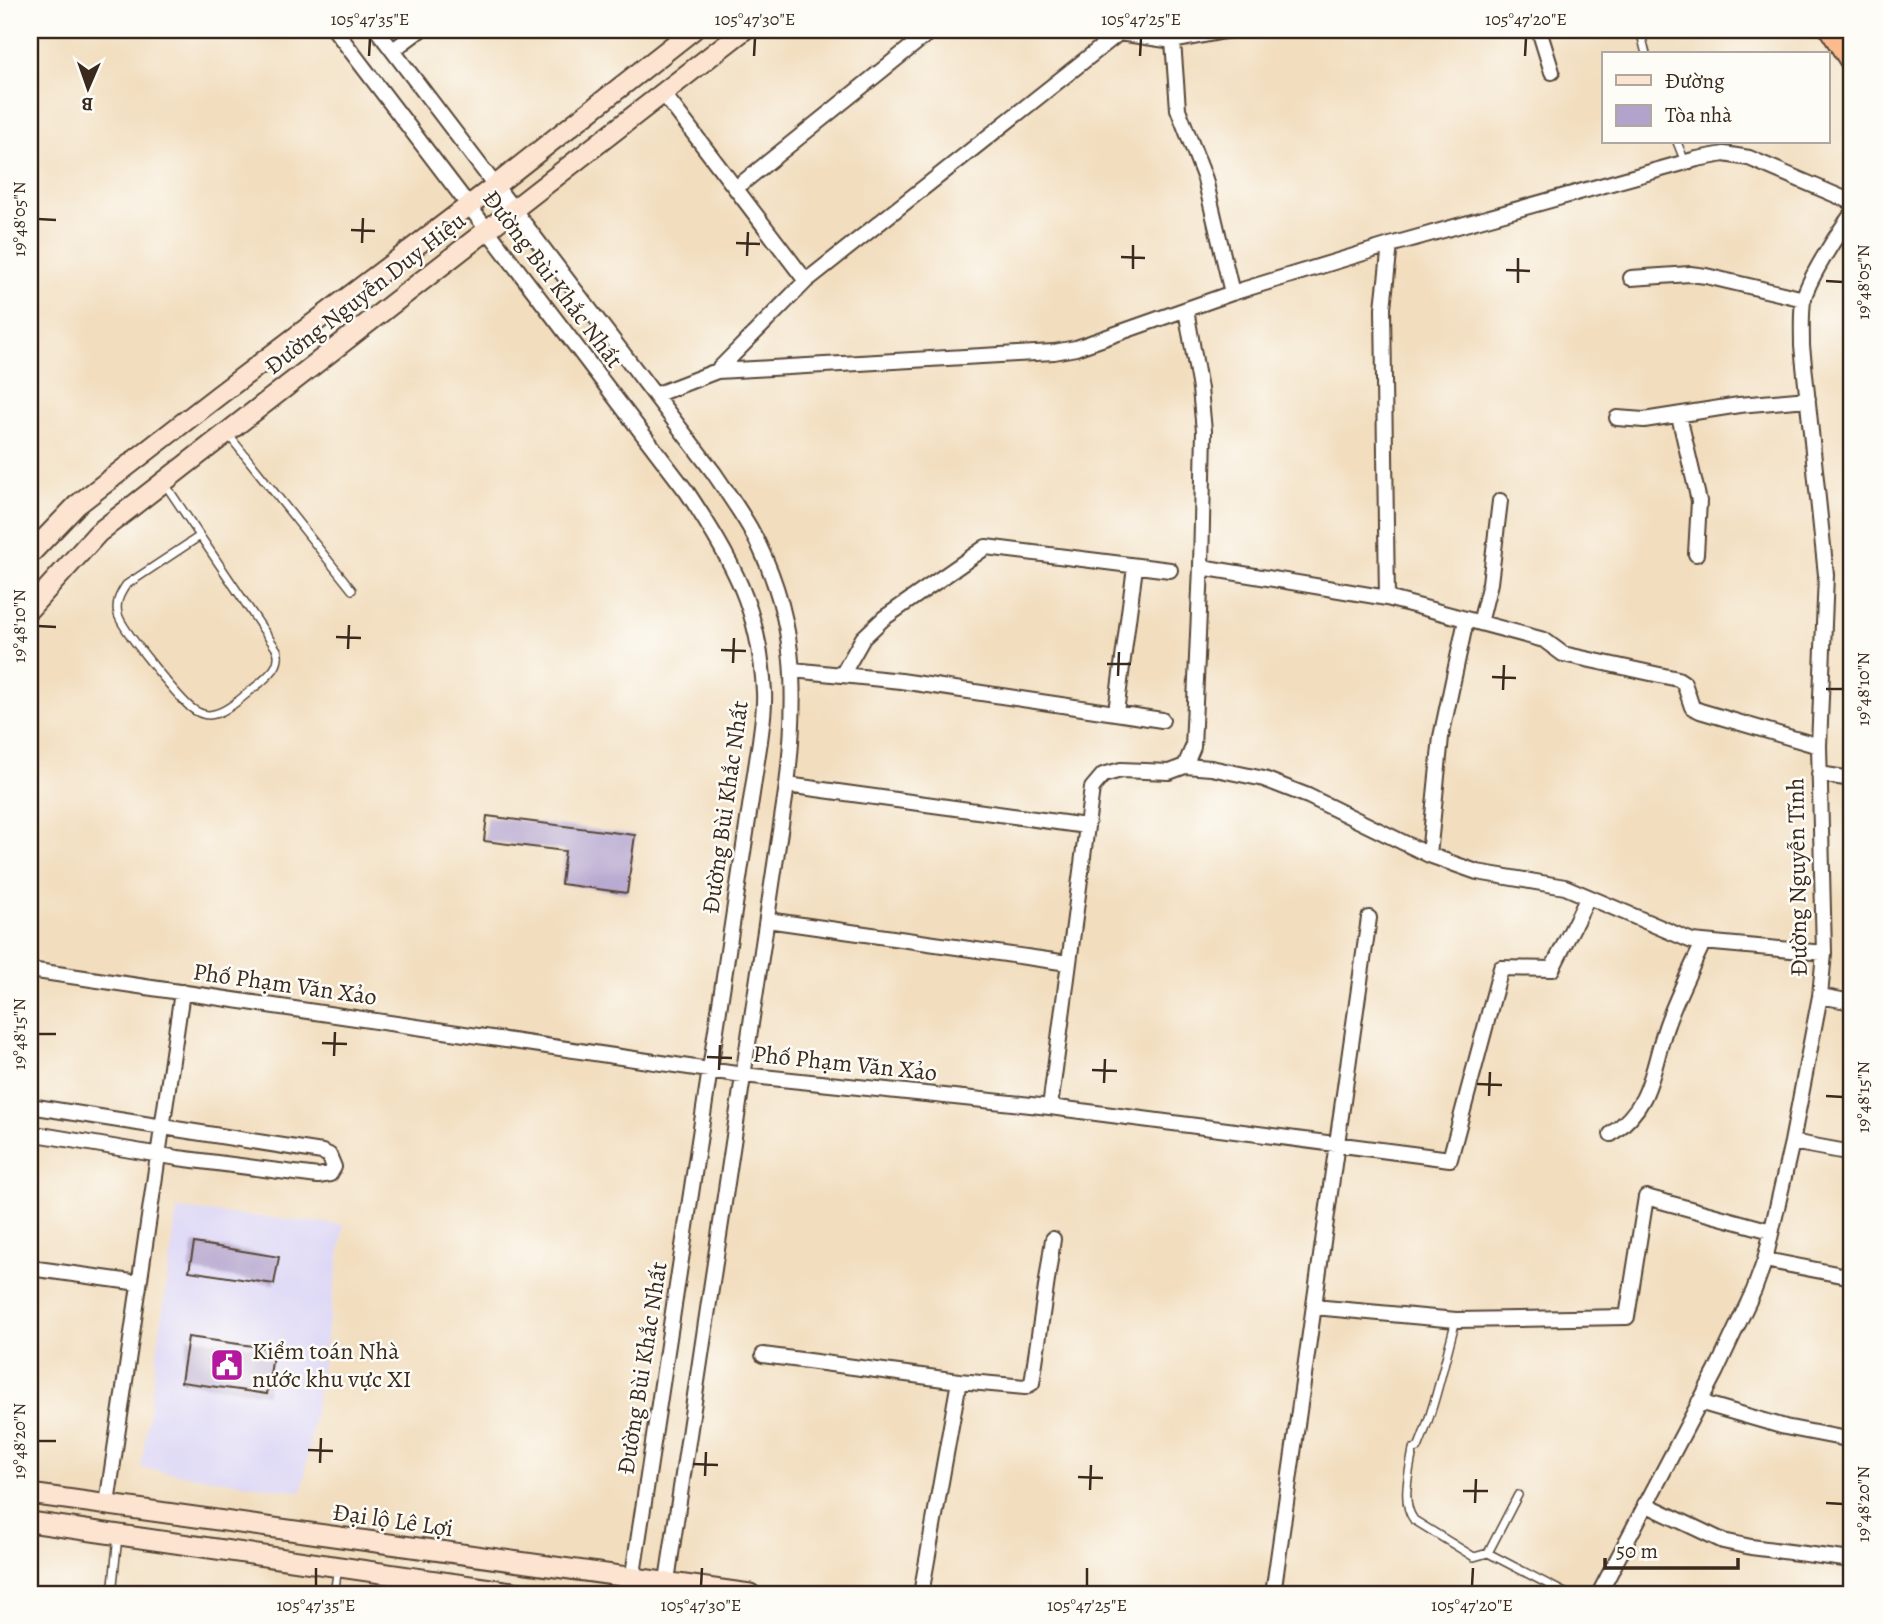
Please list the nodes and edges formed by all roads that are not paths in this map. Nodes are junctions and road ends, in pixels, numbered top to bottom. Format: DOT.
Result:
graph roads {
  1 [pos="335,30"];
  2 [pos="377,30"];
  3 [pos="420,30"];
  4 [pos="693,30"];
  5 [pos="744,30"];
  6 [pos="932,30"];
  7 [pos="1230,30"];
  8 [pos="1539,30"];
  9 [pos="1640,30"];
  10 [pos="1834,30"];
  11 [pos="1118,31"];
  12 [pos="1166,37"];
  13 [pos="393,50"];
  14 [pos="1646,52"];
  15 [pos="1852,58"];
  16 [pos="1552,72"];
  17 [pos="663,93"];
  18 [pos="1678,144"];
  19 [pos="1685,162"];
  20 [pos="496,186"];
  21 [pos="736,188"];
  22 [pos="1852,202"];
  23 [pos="469,206"];
  24 [pos="514,208"];
  25 [pos="1852,214"];
  26 [pos="486,229"];
  27 [pos="1390,245"];
  28 [pos="1631,278"];
  29 [pos="806,281"];
  30 [pos="1232,293"];
  31 [pos="1804,299"];
  32 [pos="1186,310"];
  33 [pos="717,371"];
  34 [pos="654,395"];
  35 [pos="1808,399"];
  36 [pos="1679,416"];
  37 [pos="1617,418"];
  38 [pos="227,432"];
  39 [pos="164,482"];
  40 [pos="1500,501"];
  41 [pos="200,536"];
  42 [pos="30,554"];
  43 [pos="1696,554"];
  44 [pos="1135,567"];
  45 [pos="1201,567"];
  46 [pos="1170,570"];
  47 [pos="352,590"];
  48 [pos="1387,598"];
  49 [pos="30,608"];
  50 [pos="1473,621"];
  51 [pos="793,670"];
  52 [pos="842,675"];
  53 [pos="1116,712"];
  54 [pos="1162,720"];
  55 [pos="1819,746"];
  56 [pos="1185,766"];
  57 [pos="1819,774"];
  58 [pos="1852,779"];
  59 [pos="787,785"];
  60 [pos="1086,826"];
  61 [pos="1429,855"];
  62 [pos="1588,897"];
  63 [pos="1369,918"];
  64 [pos="767,920"];
  65 [pos="1703,943"];
  66 [pos="1824,954"];
  67 [pos="1068,964"];
  68 [pos="30,970"];
  69 [pos="182,992"];
  70 [pos="1820,996"];
  71 [pos="1852,1002"];
  72 [pos="710,1070"];
  73 [pos="743,1075"];
  74 [pos="30,1106"];
  75 [pos="1050,1107"];
  76 [pos="163,1127"];
  77 [pos="30,1133"];
  78 [pos="1611,1134"];
  79 [pos="1792,1142"];
  80 [pos="1338,1145"];
  81 [pos="1852,1153"];
  82 [pos="159,1155"];
  83 [pos="1771,1231"];
  84 [pos="1053,1239"];
  85 [pos="1765,1260"];
  86 [pos="30,1268"];
  87 [pos="1852,1277"];
  88 [pos="139,1283"];
  89 [pos="1314,1307"];
  90 [pos="1456,1320"];
  91 [pos="763,1354"];
  92 [pos="959,1381"];
  93 [pos="1699,1402"];
  94 [pos="1852,1440"];
  95 [pos="30,1494"];
  96 [pos="1518,1495"];
  97 [pos="107,1504"];
  98 [pos="1645,1504"];
  99 [pos="30,1522"];
  100 [pos="118,1535"];
  101 [pos="1488,1553"];
  102 [pos="1852,1560"];
  103 [pos="338,1567"];
  104 [pos="632,1586"];
  105 [pos="666,1589"];
  106 [pos="112,1594"];
  107 [pos="334,1594"];
  108 [pos="526,1594"];
  109 [pos="750,1594"];
  110 [pos="921,1594"];
  111 [pos="1273,1594"];
  112 [pos="1567,1594"];
  113 [pos="1599,1594"];
  1 -- 23 [label="street, Đường Bùi Khắc Nhất"];
  2 -- 13 [label="street, Đường Bùi Khắc Nhất"];
  3 -- 13 [label="street"];
  4 -- 20 [label="street, Đường Nguyễn Duy Hiệu"];
  5 -- 17 [label="street, Đường Nguyễn Duy Hiệu"];
  6 -- 21 [label="street"];
  7 -- 12 [label="street"];
  8 -- 16 [label="street"];
  9 -- 14 [label="lane"];
  10 -- 15 [label="highway"];
  11 -- 12 [label="street"];
  11 -- 29 [label="street"];
  12 -- 30 [label="street"];
  13 -- 20 [label="street, Đường Bùi Khắc Nhất"];
  17 -- 21 [label="street"];
  17 -- 24 [label="street, Đường Nguyễn Duy Hiệu"];
  18 -- 19 [label="lane"];
  19 -- 22 [label="street"];
  19 -- 27 [label="street"];
  20 -- 23 [label="street, Đường Nguyễn Duy Hiệu"];
  20 -- 24 [label="street, Đường Bùi Khắc Nhất"];
  21 -- 29 [label="street"];
  23 -- 26 [label="street, Đường Bùi Khắc Nhất"];
  23 -- 42 [label="street, Đường Nguyễn Duy Hiệu"];
  24 -- 26 [label="street, Đường Nguyễn Duy Hiệu"];
  24 -- 34 [label="street, Đường Bùi Khắc Nhất"];
  25 -- 31 [label="street, Đường Nguyễn Tĩnh"];
  26 -- 38 [label="street, Đường Nguyễn Duy Hiệu"];
  26 -- 72 [label="street, Đường Bùi Khắc Nhất"];
  27 -- 30 [label="street"];
  27 -- 48 [label="street"];
  28 -- 31 [label="street"];
  29 -- 33 [label="street"];
  30 -- 32 [label="street"];
  31 -- 35 [label="street, Đường Nguyễn Tĩnh"];
  32 -- 33 [label="street"];
  32 -- 45 [label="street"];
  33 -- 34 [label="street"];
  34 -- 51 [label="street, Đường Bùi Khắc Nhất"];
  35 -- 36 [label="street"];
  35 -- 55 [label="street, Đường Nguyễn Tĩnh"];
  36 -- 37 [label="street"];
  36 -- 43 [label="street"];
  38 -- 39 [label="street, Đường Nguyễn Duy Hiệu"];
  38 -- 47 [label="lane"];
  39 -- 41 [label="lane"];
  39 -- 49 [label="street, Đường Nguyễn Duy Hiệu"];
  40 -- 50 [label="street"];
  41 -- 41 [label="lane"];
  44 -- 46 [label="street"];
  44 -- 52 [label="street"];
  44 -- 53 [label="street"];
  45 -- 48 [label="street"];
  45 -- 56 [label="street"];
  48 -- 50 [label="street"];
  50 -- 55 [label="street"];
  50 -- 61 [label="street"];
  51 -- 52 [label="street"];
  51 -- 59 [label="street, Đường Bùi Khắc Nhất"];
  52 -- 53 [label="street"];
  53 -- 54 [label="street"];
  55 -- 57 [label="street, Đường Nguyễn Tĩnh"];
  56 -- 60 [label="street"];
  56 -- 61 [label="street"];
  57 -- 58 [label="street"];
  57 -- 66 [label="street, Đường Nguyễn Tĩnh"];
  59 -- 60 [label="street"];
  59 -- 64 [label="street, Đường Bùi Khắc Nhất"];
  60 -- 67 [label="street"];
  61 -- 62 [label="street"];
  62 -- 65 [label="street"];
  62 -- 80 [label="street, Phố Phạm Văn Xảo"];
  63 -- 80 [label="street"];
  64 -- 67 [label="street"];
  64 -- 73 [label="street, Đường Bùi Khắc Nhất"];
  65 -- 66 [label="street"];
  65 -- 78 [label="street"];
  66 -- 70 [label="street, Đường Nguyễn Tĩnh"];
  67 -- 75 [label="street"];
  68 -- 69 [label="street, Phố Phạm Văn Xảo"];
  69 -- 72 [label="street, Phố Phạm Văn Xảo"];
  69 -- 76 [label="street"];
  70 -- 71 [label="street"];
  70 -- 79 [label="street, Đường Nguyễn Tĩnh"];
  72 -- 73 [label="street, Phố Phạm Văn Xảo"];
  72 -- 104 [label="street, Đường Bùi Khắc Nhất"];
  73 -- 75 [label="street, Phố Phạm Văn Xảo"];
  73 -- 105 [label="street, Đường Bùi Khắc Nhất"];
  74 -- 76 [label="street"];
  75 -- 80 [label="street, Phố Phạm Văn Xảo"];
  76 -- 82 [label="street"];
  76 -- 82 [label="street"];
  77 -- 82 [label="street"];
  79 -- 81 [label="street"];
  79 -- 83 [label="street, Đường Nguyễn Tĩnh"];
  80 -- 89 [label="street"];
  82 -- 88 [label="street"];
  83 -- 85 [label="street, Đường Nguyễn Tĩnh"];
  83 -- 90 [label="street"];
  84 -- 92 [label="street"];
  85 -- 87 [label="street"];
  85 -- 93 [label="street, Đường Nguyễn Tĩnh"];
  86 -- 88 [label="street"];
  88 -- 97 [label="street"];
  89 -- 90 [label="street"];
  89 -- 111 [label="street"];
  90 -- 101 [label="lane"];
  91 -- 92 [label="street"];
  92 -- 110 [label="street"];
  93 -- 94 [label="street"];
  93 -- 98 [label="street, Đường Nguyễn Tĩnh"];
  95 -- 97 [label="street, Đại lộ Lê Lợi"];
  96 -- 101 [label="lane"];
  97 -- 104 [label="street, Đại lộ Lê Lợi"];
  98 -- 102 [label="street"];
  98 -- 113 [label="street, Đường Nguyễn Tĩnh"];
  99 -- 100 [label="street"];
  100 -- 103 [label="street"];
  100 -- 106 [label="lane"];
  101 -- 112 [label="lane"];
  103 -- 107 [label="lane"];
  103 -- 108 [label="street"];
  104 -- 105 [label="street, Đại lộ Lê Lợi"];
  105 -- 109 [label="street, Đại lộ Lê Lợi"];
}
